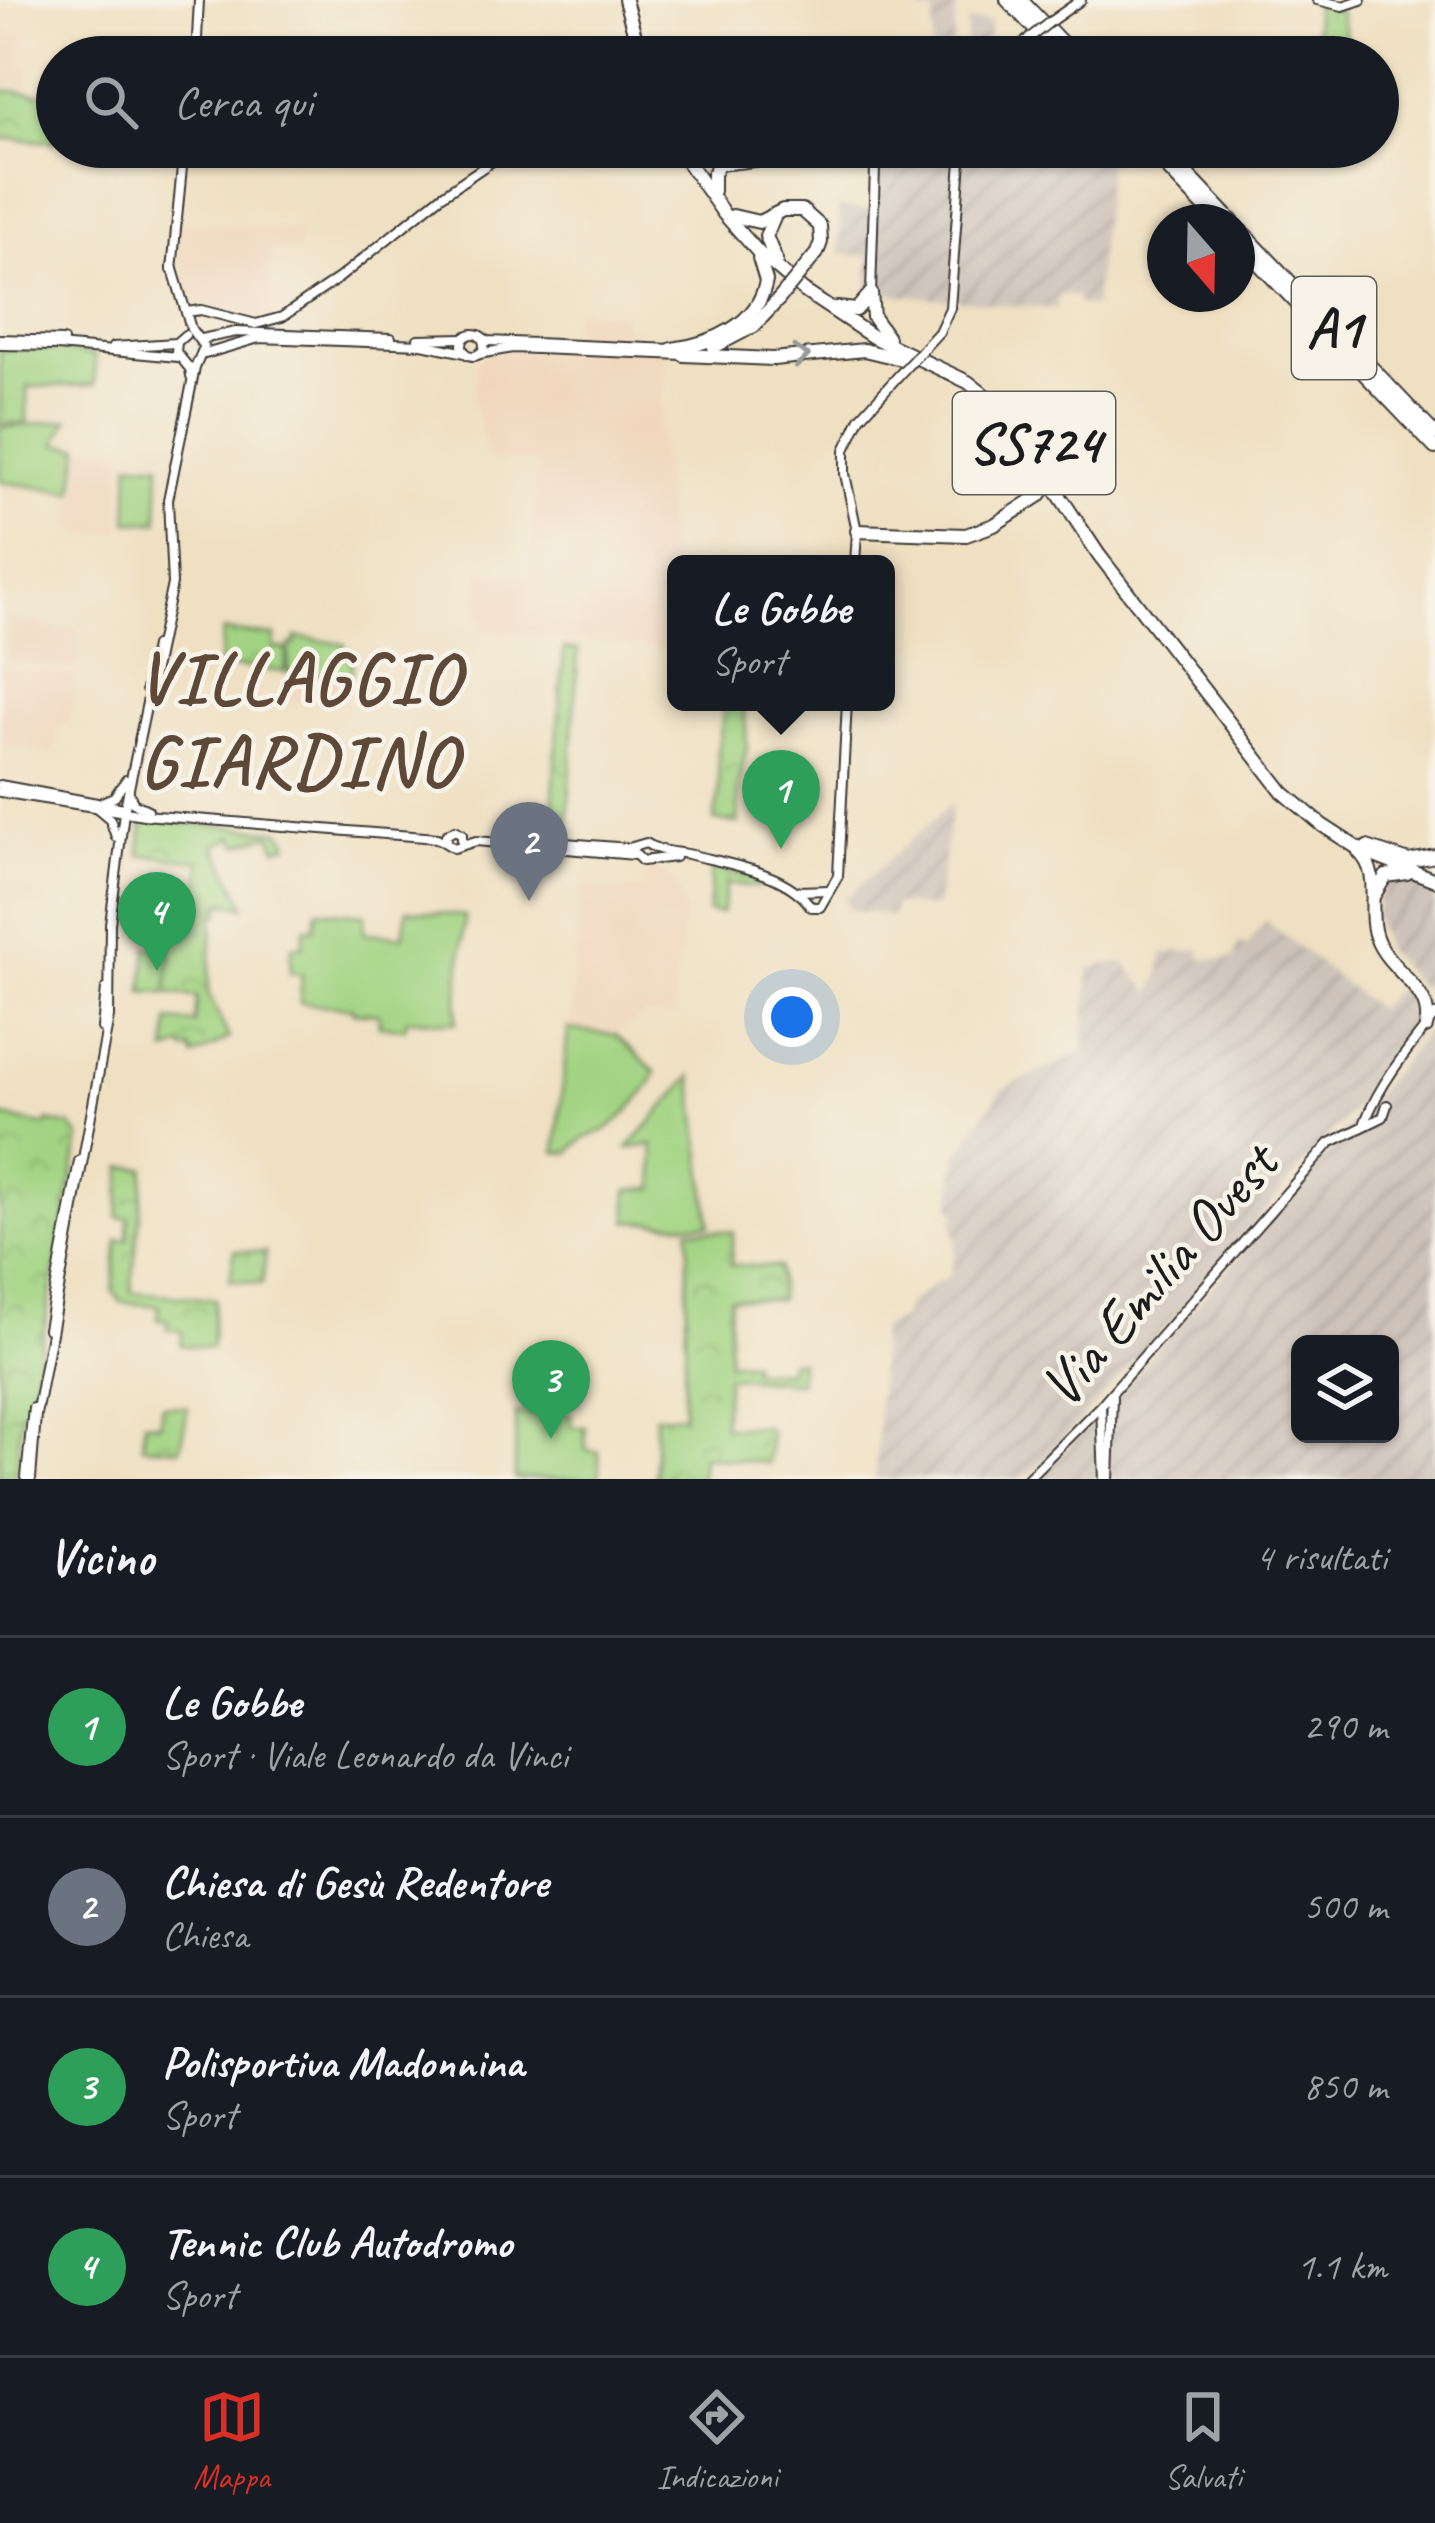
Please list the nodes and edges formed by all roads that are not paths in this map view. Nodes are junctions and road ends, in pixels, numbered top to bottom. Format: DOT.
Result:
graph roads {
  1 [pos="200,0"];
  2 [pos="622,0"];
  3 [pos="1007,0"];
  4 [pos="1021,0"];
  5 [pos="1082,0"];
  6 [pos="1317,0"];
  7 [pos="1361,0"];
  8 [pos="197,36"];
  9 [pos="632,36"];
  10 [pos="1032,36"];
  11 [pos="1041,36"];
  12 [pos="1056,36"];
  13 [pos="182,168"];
  14 [pos="482,168"];
  15 [pos="694,168"];
  16 [pos="696,168"];
  17 [pos="717,168"];
  18 [pos="877,168"];
  19 [pos="961,168"];
  20 [pos="1167,168"];
  21 [pos="1182,168"];
  22 [pos="713,191"];
  23 [pos="1201,204"];
  24 [pos="1216,204"];
  25 [pos="776,215"];
  26 [pos="733,216"];
  27 [pos="753,246"];
  28 [pos="1255,246"];
  29 [pos="1255,260"];
  30 [pos="776,261"];
  31 [pos="172,266"];
  32 [pos="871,292"];
  33 [pos="836,308"];
  34 [pos="186,312"];
  35 [pos="479,335"];
  36 [pos="190,338"];
  37 [pos="464,338"];
  38 [pos="888,338"];
  39 [pos="0,344"];
  40 [pos="466,353"];
  41 [pos="673,353"];
  42 [pos="478,355"];
  43 [pos="191,359"];
  44 [pos="926,359"];
  45 [pos="952,374"];
  46 [pos="1431,439"];
  47 [pos="1030,447"];
  48 [pos="1039,496"];
  49 [pos="857,531"];
  50 [pos="1088,538"];
  51 [pos="856,555"];
  52 [pos="1150,616"];
  53 [pos="847,711"];
  54 [pos="127,785"];
  55 [pos="6,790"];
  56 [pos="98,806"];
  57 [pos="122,810"];
  58 [pos="146,812"];
  59 [pos="1339,834"];
  60 [pos="118,835"];
  61 [pos="447,837"];
  62 [pos="462,839"];
  63 [pos="1366,846"];
  64 [pos="636,850"];
  65 [pos="650,853"];
  66 [pos="1435,856"];
  67 [pos="1435,877"];
  68 [pos="1371,902"];
  69 [pos="1428,994"];
  70 [pos="1430,1021"];
  71 [pos="1385,1083"];
  72 [pos="1375,1100"];
  73 [pos="1387,1105"];
  74 [pos="1368,1111"];
  75 [pos="1377,1118"];
  76 [pos="1354,1131"];
  77 [pos="1113,1391"];
  78 [pos="1101,1405"];
  79 [pos="1109,1417"];
  80 [pos="1104,1433"];
  81 [pos="1058,1452"];
  82 [pos="28,1479"];
  83 [pos="1027,1479"];
  84 [pos="1106,1479"];
  1 -- 8 [label="street"];
  2 -- 9 [label="highway"];
  3 -- 11 [label="highway"];
  4 -- 12 [label="highway"];
  5 -- 10 [label="street, bridge"];
  6 -- 7 [label="street"];
  13 -- 31 [label="street"];
  14 -- 34 [label="street"];
  15 -- 27 [label="highway, SS724"];
  16 -- 22 [label="highway, SS724"];
  17 -- 22 [label="highway"];
  18 -- 32 [label="street"];
  19 -- 49 [label="street, bridge"];
  20 -- 23 [label="highway"];
  21 -- 24 [label="highway, A1"];
  22 -- 26 [label="highway, SS724"];
  25 -- 26 [label="highway"];
  25 -- 30 [label="highway"];
  25 -- 41 [label="highway, bridge"];
  26 -- 30 [label="highway, SS724"];
  27 -- 41 [label="highway"];
  27 -- 44 [label="highway, SS724"];
  28 -- 46 [label="highway, A1"];
  29 -- 46 [label="highway, A1"];
  30 -- 33 [label="highway, SS724"];
  31 -- 34 [label="street"];
  31 -- 36 [label="street"];
  32 -- 33 [label="highway"];
  32 -- 38 [label="highway"];
  33 -- 38 [label="highway, SS724"];
  34 -- 36 [label="street"];
  35 -- 37 [label="street"];
  35 -- 41 [label="street"];
  35 -- 42 [label="street"];
  36 -- 37 [label="street"];
  36 -- 39 [label="street"];
  36 -- 43 [label="street"];
  36 -- 43 [label="street"];
  37 -- 40 [label="street"];
  38 -- 44 [label="highway, SS724"];
  39 -- 43 [label="street"];
  40 -- 42 [label="street"];
  40 -- 43 [label="street"];
  41 -- 42 [label="street"];
  41 -- 45 [label="highway, one-way"];
  43 -- 54 [label="street"];
  44 -- 45 [label="highway, SS724"];
  44 -- 52 [label="highway, SS724"];
  45 -- 47 [label="highway, SS724"];
  47 -- 48 [label="highway"];
  47 -- 50 [label="highway, SS724"];
  48 -- 49 [label="highway"];
  48 -- 50 [label="highway"];
  49 -- 51 [label="street"];
  50 -- 52 [label="highway, SS724"];
  52 -- 59 [label="highway, SS724"];
  53 -- 65 [label="street"];
  54 -- 56 [label="street"];
  54 -- 57 [label="street"];
  54 -- 58 [label="street"];
  55 -- 56 [label="street"];
  56 -- 57 [label="street"];
  56 -- 60 [label="street"];
  57 -- 58 [label="street"];
  57 -- 60 [label="street"];
  58 -- 60 [label="street"];
  58 -- 61 [label="street"];
  59 -- 63 [label="highway, SS724"];
  59 -- 67 [label="highway, SS724"];
  59 -- 68 [label="highway"];
  60 -- 82 [label="street"];
  61 -- 62 [label="street"];
  61 -- 62 [label="street"];
  62 -- 64 [label="street"];
  63 -- 66 [label="highway"];
  63 -- 67 [label="highway, SS724"];
  64 -- 65 [label="street"];
  64 -- 65 [label="street"];
  67 -- 68 [label="highway"];
  68 -- 69 [label="highway"];
  69 -- 70 [label="highway"];
  70 -- 71 [label="street"];
  71 -- 72 [label="street"];
  71 -- 73 [label="street"];
  72 -- 73 [label="street"];
  72 -- 74 [label="street, Via Emilia Ovest"];
  73 -- 75 [label="street"];
  74 -- 75 [label="street"];
  74 -- 76 [label="street, Via Emilia Ovest"];
  75 -- 76 [label="street, Via Emilia Ovest"];
  76 -- 77 [label="street, Via Emilia Ovest"];
  77 -- 78 [label="street, Via Emilia Ovest"];
  77 -- 79 [label="street"];
  78 -- 79 [label="street"];
  78 -- 80 [label="street"];
  78 -- 81 [label="street, Via Emilia Ovest"];
  79 -- 84 [label="street"];
  80 -- 81 [label="street"];
  80 -- 84 [label="street"];
  81 -- 83 [label="street, Via Emilia Ovest"];
}
